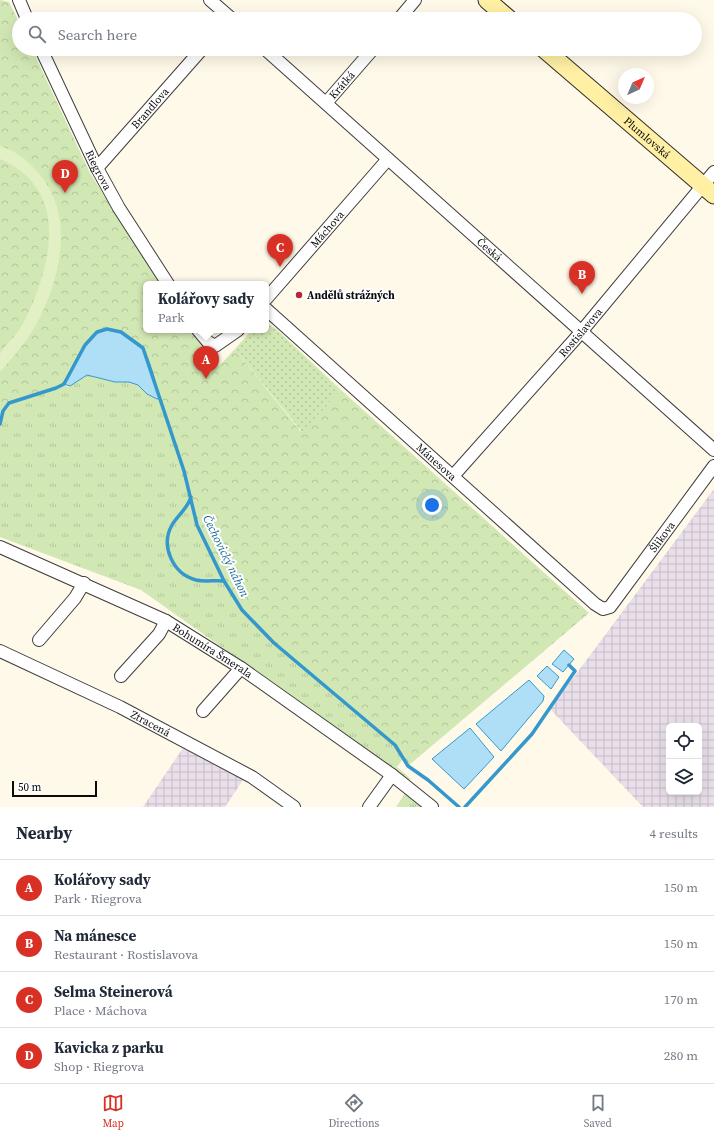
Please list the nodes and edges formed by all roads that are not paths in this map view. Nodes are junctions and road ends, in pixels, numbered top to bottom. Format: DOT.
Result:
graph roads {
  1 [pos="19,0"];
  2 [pos="210,0"];
  3 [pos="416,0"];
  4 [pos="487,0"];
  5 [pos="24,12"];
  6 [pos="223,12"];
  7 [pos="405,12"];
  8 [pos="501,12"];
  9 [pos="44,56"];
  10 [pos="196,56"];
  11 [pos="273,56"];
  12 [pos="367,56"];
  13 [pos="552,56"];
  14 [pos="326,103"];
  15 [pos="388,159"];
  16 [pos="97,168"];
  17 [pos="714,172"];
  18 [pos="708,190"];
  19 [pos="166,281"];
  20 [pos="269,296"];
  21 [pos="269,311"];
  22 [pos="582,330"];
  23 [pos="200,333"];
  24 [pos="234,333"];
  25 [pos="714,450"];
  26 [pos="714,466"];
  27 [pos="454,476"];
  28 [pos="0,547"];
  29 [pos="84,584"];
  30 [pos="610,607"];
  31 [pos="166,621"];
  32 [pos="39,640"];
  33 [pos="0,651"];
  34 [pos="241,668"];
  35 [pos="121,676"];
  36 [pos="203,711"];
  37 [pos="392,775"];
  38 [pos="294,807"];
  39 [pos="369,807"];
  40 [pos="432,807"];
  1 -- 5 [label="street"];
  2 -- 6 [label="street"];
  3 -- 7 [label="street"];
  4 -- 8 [label="main road"];
  9 -- 16 [label="street, Riegrova"];
  10 -- 16 [label="street, Brandlova"];
  11 -- 14 [label="street, Česká"];
  12 -- 14 [label="street, Krátká"];
  13 -- 18 [label="main road, Plumlovská"];
  14 -- 15 [label="street, Česká"];
  15 -- 20 [label="street, Máchova"];
  15 -- 22 [label="street, Česká"];
  16 -- 19 [label="street, Riegrova"];
  17 -- 18 [label="street, Rostislavova"];
  18 -- 22 [label="street, Rostislavova"];
  21 -- 27 [label="street, Mánesova"];
  22 -- 25 [label="street, Česká"];
  22 -- 27 [label="street, Rostislavova"];
  23 -- 24 [label="street"];
  26 -- 30 [label="street, Šlikova"];
  27 -- 30 [label="street, Mánesova"];
  28 -- 29 [label="street, Bohumíra Šmerala"];
  29 -- 31 [label="street, Bohumíra Šmerala"];
  29 -- 32 [label="street"];
  31 -- 34 [label="street, Bohumíra Šmerala"];
  31 -- 35 [label="street"];
  33 -- 38 [label="street, Ztracená"];
  34 -- 36 [label="street"];
  34 -- 37 [label="street, Bohumíra Šmerala"];
  37 -- 39 [label="street"];
  37 -- 40 [label="street, Bohumíra Šmerala"];
}
